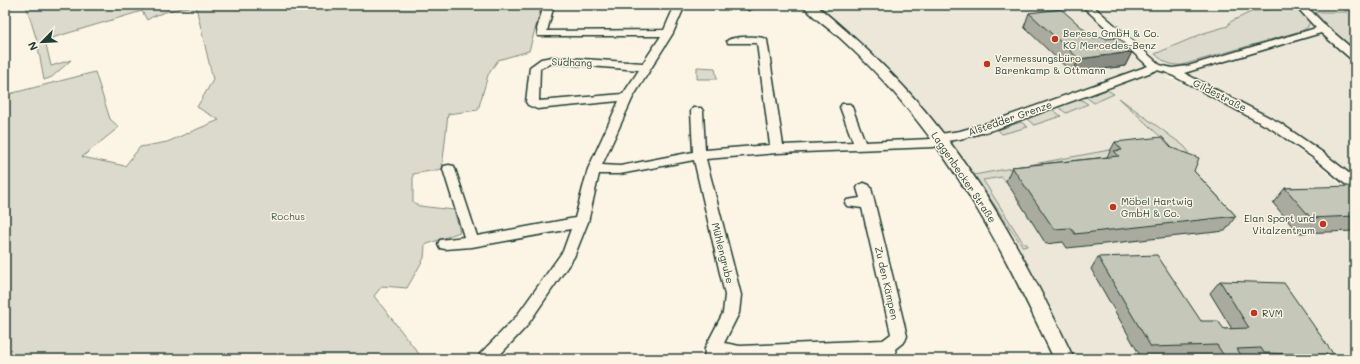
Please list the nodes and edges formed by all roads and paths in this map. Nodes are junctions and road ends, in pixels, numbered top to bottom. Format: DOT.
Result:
graph roads {
  1 [pos="549,5"];
  2 [pos="680,5"];
  3 [pos="809,5"];
  4 [pos="1086,5"];
  5 [pos="1300,5"];
  6 [pos="1323,29"];
  7 [pos="668,33"];
  8 [pos="732,41"];
  9 [pos="1355,57"];
  10 [pos="646,67"];
  11 [pos="1156,67"];
  12 [pos="1172,72"];
  13 [pos="627,97"];
  14 [pos="846,107"];
  15 [pos="697,111"];
  16 [pos="940,140"];
  17 [pos="860,145"];
  18 [pos="778,149"];
  19 [pos="699,155"];
  20 [pos="594,169"];
  21 [pos="449,170"];
  22 [pos="1355,185"];
  23 [pos="864,188"];
  24 [pos="852,203"];
  25 [pos="868,203"];
  26 [pos="581,222"];
  27 [pos="472,242"];
  28 [pos="445,244"];
  29 [pos="713,353"];
  30 [pos="888,353"];
  31 [pos="486,359"];
  32 [pos="1064,359"];
  1 -- 7 [label="street"];
  2 -- 7 [label="street"];
  3 -- 16 [label="street, Laggenbecker Straße"];
  4 -- 11 [label="street, Gildestraße"];
  5 -- 6 [label="street"];
  6 -- 9 [label="street"];
  6 -- 12 [label="street"];
  7 -- 10 [label="street"];
  8 -- 18 [label="street"];
  10 -- 13 [label="street"];
  10 -- 13 [label="street, Südhang"];
  11 -- 12 [label="street, Gildestraße"];
  11 -- 16 [label="street, Alstedder Grenze"];
  12 -- 22 [label="street, Gildestraße"];
  13 -- 20 [label="street"];
  14 -- 17 [label="street"];
  15 -- 19 [label="street"];
  16 -- 17 [label="street, Alstedder Grenze"];
  16 -- 32 [label="street, Laggenbecker Straße"];
  17 -- 18 [label="street, Alstedder Grenze"];
  18 -- 19 [label="street, Alstedder Grenze"];
  19 -- 20 [label="street, Alstedder Grenze"];
  19 -- 29 [label="street, Mühlengrube"];
  20 -- 26 [label="street"];
  21 -- 27 [label="street"];
  23 -- 25 [label="street, Zu den Kämpen"];
  24 -- 25 [label="street"];
  25 -- 30 [label="street, Zu den Kämpen"];
  26 -- 27 [label="street"];
  26 -- 31 [label="street"];
  27 -- 28 [label="street"];
  29 -- 30 [label="street, Mühlengrube"];
}
